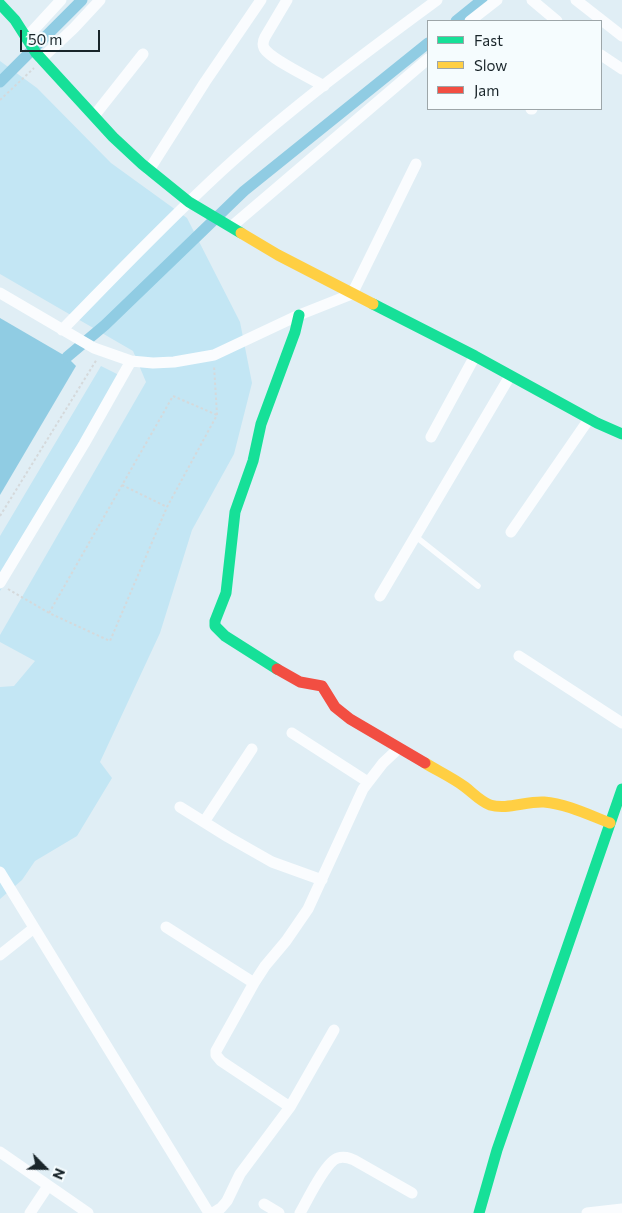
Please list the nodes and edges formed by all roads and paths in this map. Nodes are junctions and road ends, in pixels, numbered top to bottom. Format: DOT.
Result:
graph roads {
  1 [pos="61,0"];
  2 [pos="100,0"];
  3 [pos="261,0"];
  4 [pos="287,0"];
  5 [pos="437,0"];
  6 [pos="497,0"];
  7 [pos="532,0"];
  8 [pos="576,0"];
  9 [pos="0,4"];
  10 [pos="471,20"];
  11 [pos="556,20"];
  12 [pos="602,20"];
  13 [pos="602,20"];
  14 [pos="622,36"];
  15 [pos="28,40"];
  16 [pos="143,54"];
  17 [pos="39,56"];
  18 [pos="602,56"];
  19 [pos="427,60"];
  20 [pos="622,69"];
  21 [pos="324,86"];
  22 [pos="0,100"];
  23 [pos="94,116"];
  24 [pos="416,164"];
  25 [pos="149,170"];
  26 [pos="189,202"];
  27 [pos="229,226"];
  28 [pos="0,293"];
  29 [pos="352,294"];
  30 [pos="299,315"];
  31 [pos="66,333"];
  32 [pos="92,352"];
  33 [pos="214,355"];
  34 [pos="475,356"];
  35 [pos="131,362"];
  36 [pos="510,376"];
  37 [pos="216,415"];
  38 [pos="589,419"];
  39 [pos="622,434"];
  40 [pos="431,437"];
  41 [pos="122,485"];
  42 [pos="167,506"];
  43 [pos="0,516"];
  44 [pos="511,532"];
  45 [pos="415,536"];
  46 [pos="4,586"];
  47 [pos="478,586"];
  48 [pos="380,596"];
  49 [pos="49,612"];
  50 [pos="519,656"];
  51 [pos="622,722"];
  52 [pos="292,733"];
  53 [pos="399,748"];
  54 [pos="252,749"];
  55 [pos="368,782"];
  56 [pos="622,789"];
  57 [pos="180,807"];
  58 [pos="204,822"];
  59 [pos="616,823"];
  60 [pos="0,872"];
  61 [pos="322,880"];
  62 [pos="596,898"];
  63 [pos="166,927"];
  64 [pos="34,928"];
  65 [pos="0,956"];
  66 [pos="254,983"];
  67 [pos="334,1030"];
  68 [pos="290,1107"];
  69 [pos="0,1152"];
  70 [pos="48,1186"];
  71 [pos="412,1193"];
  72 [pos="264,1204"];
  73 [pos="622,1209"];
  74 [pos="30,1213"];
  75 [pos="88,1213"];
  76 [pos="209,1213"];
  77 [pos="213,1213"];
  78 [pos="279,1213"];
  79 [pos="300,1213"];
  80 [pos="479,1213"];
  81 [pos="587,1213"];
  1 -- 15 [label="street"];
  2 -- 17 [label="street"];
  3 -- 25 [label="street"];
  4 -- 21 [label="street"];
  5 -- 21 [label="street"];
  6 -- 10 [label="street"];
  7 -- 11 [label="street"];
  8 -- 12 [label="street"];
  9 -- 15 [label="street"];
  13 -- 14 [label="street"];
  15 -- 17 [label="street"];
  16 -- 23 [label="street"];
  17 -- 22 [label="path"];
  17 -- 23 [label="street"];
  18 -- 20 [label="street"];
  19 -- 27 [label="street"];
  21 -- 26 [label="street"];
  23 -- 25 [label="street"];
  24 -- 29 [label="street"];
  25 -- 26 [label="street"];
  26 -- 27 [label="street"];
  26 -- 31 [label="street"];
  27 -- 29 [label="street"];
  28 -- 31 [label="street"];
  29 -- 30 [label="street"];
  29 -- 34 [label="street"];
  30 -- 33 [label="street"];
  30 -- 53 [label="street"];
  31 -- 32 [label="street"];
  32 -- 35 [label="street"];
  32 -- 43 [label="path"];
  33 -- 35 [label="street"];
  33 -- 37 [label="path"];
  34 -- 36 [label="street"];
  34 -- 40 [label="street"];
  35 -- 46 [label="street"];
  36 -- 38 [label="street"];
  36 -- 45 [label="street"];
  37 -- 41 [label="path"];
  37 -- 42 [label="path"];
  38 -- 39 [label="street"];
  38 -- 44 [label="street"];
  41 -- 42 [label="path"];
  41 -- 49 [label="path"];
  42 -- 49 [label="path"];
  45 -- 47 [label="lane"];
  45 -- 48 [label="street"];
  46 -- 49 [label="path"];
  50 -- 51 [label="street"];
  52 -- 55 [label="street"];
  53 -- 55 [label="street"];
  53 -- 59 [label="street"];
  54 -- 58 [label="street"];
  55 -- 61 [label="street"];
  56 -- 59 [label="street"];
  57 -- 58 [label="street"];
  58 -- 61 [label="street"];
  59 -- 62 [label="street"];
  59 -- 80 [label="street"];
  60 -- 64 [label="street"];
  61 -- 66 [label="street"];
  63 -- 66 [label="street"];
  64 -- 65 [label="street"];
  64 -- 76 [label="street"];
  66 -- 68 [label="street"];
  67 -- 68 [label="street"];
  68 -- 77 [label="street"];
  69 -- 70 [label="street"];
  70 -- 74 [label="street"];
  70 -- 75 [label="street"];
  71 -- 79 [label="street"];
  72 -- 78 [label="street"];
  73 -- 81 [label="street"];
}
